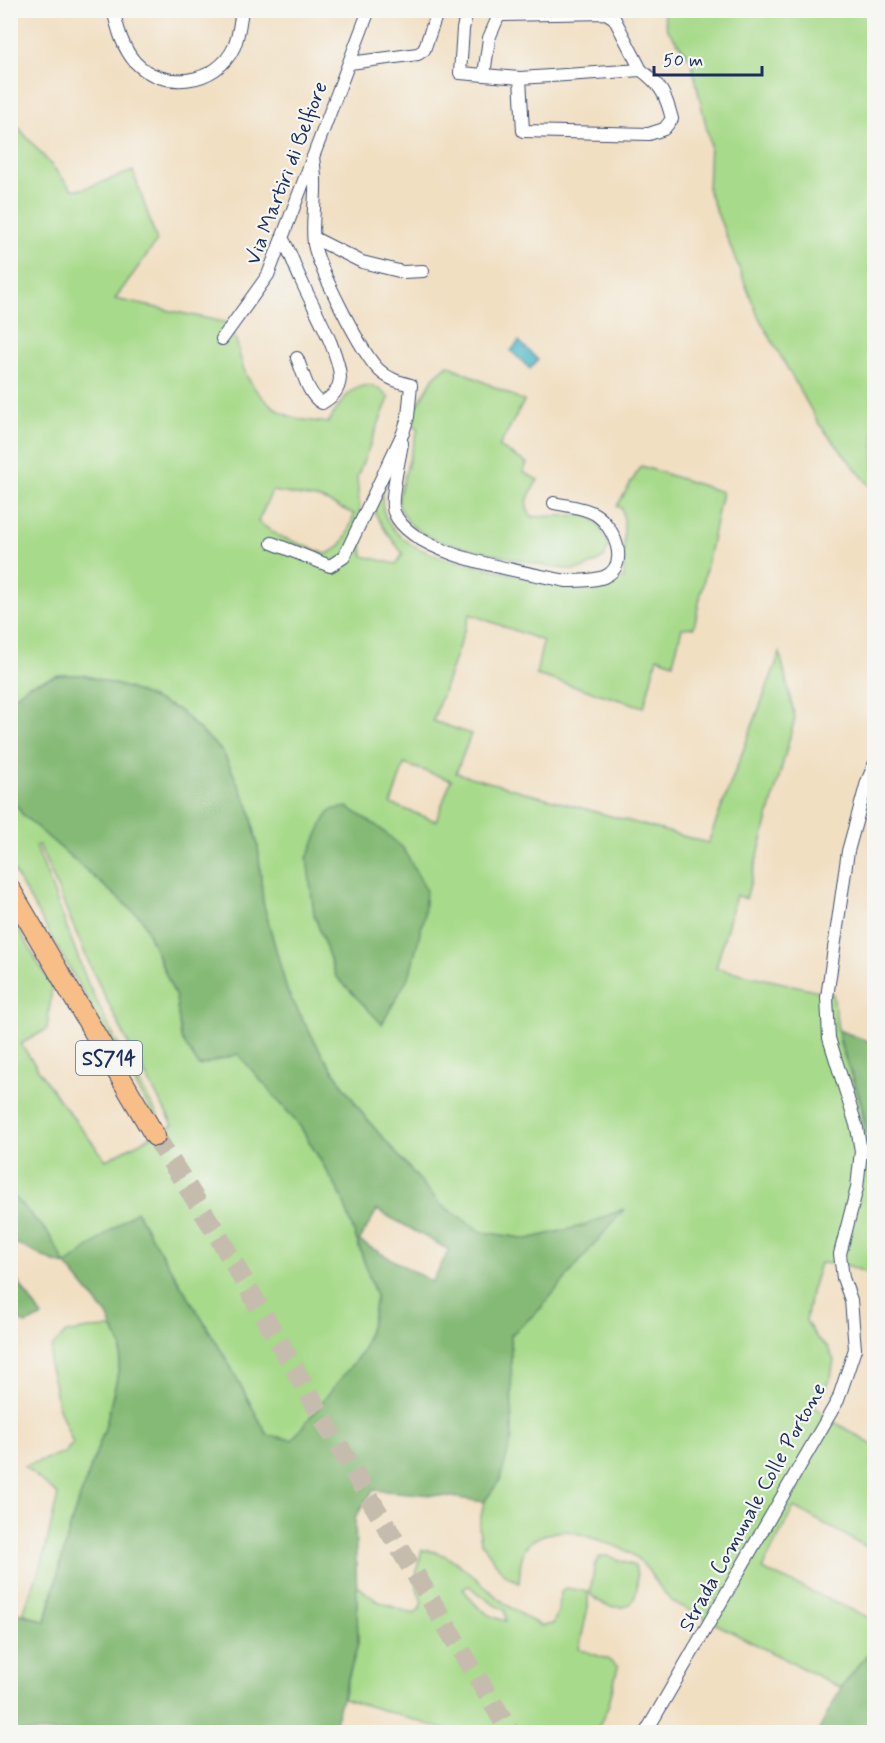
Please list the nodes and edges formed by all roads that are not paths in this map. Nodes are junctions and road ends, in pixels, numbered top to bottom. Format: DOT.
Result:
graph roads {
  1 [pos="113,10"];
  2 [pos="242,10"];
  3 [pos="369,10"];
  4 [pos="438,10"];
  5 [pos="467,10"];
  6 [pos="350,63"];
  7 [pos="641,70"];
  8 [pos="484,75"];
  9 [pos="520,78"];
  10 [pos="313,157"];
  11 [pos="282,238"];
  12 [pos="314,238"];
  13 [pos="423,271"];
  14 [pos="222,339"];
  15 [pos="297,358"];
  16 [pos="404,433"];
  17 [pos="554,503"];
  18 [pos="272,543"];
  19 [pos="874,765"];
  20 [pos="10,889"];
  21 [pos="155,1136"];
  22 [pos="646,1732"];
  1 -- 2 [label="street"];
  3 -- 6 [label="street, Via Martiri di Belfiore"];
  4 -- 6 [label="street"];
  5 -- 8 [label="street"];
  6 -- 10 [label="street, Via Martiri di Belfiore"];
  7 -- 8 [label="street"];
  7 -- 9 [label="street"];
  7 -- 9 [label="street"];
  8 -- 9 [label="street"];
  10 -- 11 [label="street, Via Martiri di Belfiore"];
  10 -- 12 [label="street"];
  11 -- 14 [label="street, Via Martiri di Belfiore"];
  11 -- 15 [label="street"];
  12 -- 13 [label="street"];
  12 -- 16 [label="street"];
  16 -- 17 [label="street"];
  16 -- 18 [label="street"];
  19 -- 22 [label="street, Strada Comunale Colle Portone"];
  20 -- 21 [label="highway, SS714"];
}
